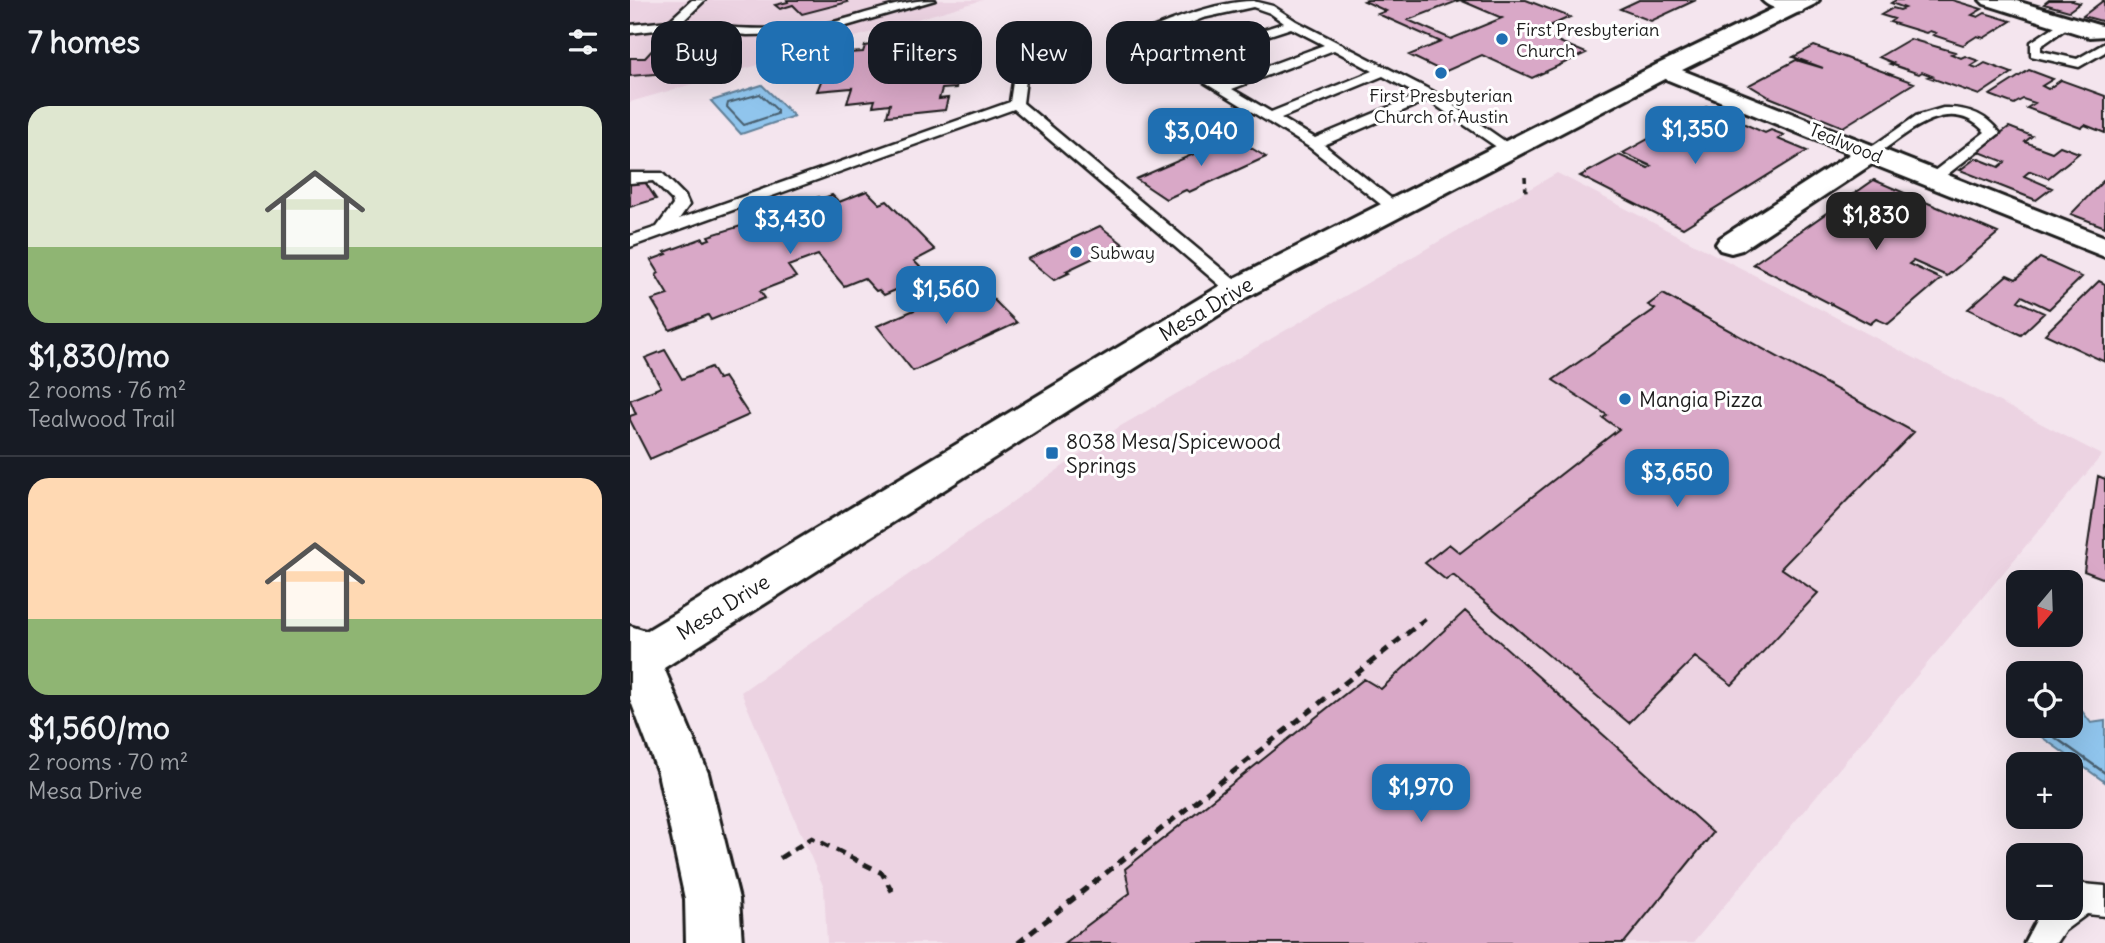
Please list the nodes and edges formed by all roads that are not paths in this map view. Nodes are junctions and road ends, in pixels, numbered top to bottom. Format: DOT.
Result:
graph roads {
  1 [pos="699,0"];
  2 [pos="929,0"];
  3 [pos="1991,0"];
  4 [pos="1792,2"];
  5 [pos="676,21"];
  6 [pos="1191,21"];
  7 [pos="2068,23"];
  8 [pos="1292,24"];
  9 [pos="651,27"];
  10 [pos="630,29"];
  11 [pos="742,30"];
  12 [pos="1270,31"];
  13 [pos="2102,42"];
  14 [pos="1334,46"];
  15 [pos="1664,70"];
  16 [pos="1384,71"];
  17 [pos="1019,84"];
  18 [pos="1214,84"];
  19 [pos="1222,89"];
  20 [pos="1429,95"];
  21 [pos="1016,104"];
  22 [pos="1269,118"];
  23 [pos="1314,144"];
  24 [pos="1870,153"];
  25 [pos="1516,159"];
  26 [pos="630,178"];
  27 [pos="1934,178"];
  28 [pos="1394,207"];
  29 [pos="663,230"];
  30 [pos="630,242"];
  31 [pos="1731,244"];
  32 [pos="2105,248"];
  33 [pos="1236,290"];
  34 [pos="633,657"];
  35 [pos="2105,901"];
  36 [pos="714,943"];
  37 [pos="2039,943"];
  1 -- 5 [label="lane"];
  2 -- 11 [label="lane"];
  3 -- 7 [label="street"];
  4 -- 15 [label="street, Mesa Drive"];
  6 -- 8 [label="lane"];
  7 -- 13 [label="street"];
  7 -- 13 [label="lane"];
  8 -- 12 [label="lane"];
  8 -- 14 [label="lane"];
  9 -- 10 [label="lane"];
  14 -- 16 [label="lane"];
  14 -- 19 [label="lane"];
  15 -- 24 [label="street, Tealwood"];
  15 -- 25 [label="street, Mesa Drive"];
  16 -- 20 [label="lane"];
  16 -- 22 [label="lane"];
  17 -- 21 [label="lane"];
  18 -- 19 [label="lane"];
  19 -- 22 [label="lane"];
  20 -- 23 [label="lane"];
  20 -- 25 [label="lane"];
  21 -- 29 [label="lane"];
  21 -- 33 [label="lane"];
  22 -- 23 [label="lane"];
  23 -- 28 [label="lane"];
  24 -- 27 [label="street, Tealwood"];
  24 -- 27 [label="lane"];
  24 -- 31 [label="street"];
  25 -- 28 [label="street, Mesa Drive"];
  26 -- 29 [label="lane"];
  27 -- 32 [label="street, Tealwood"];
  28 -- 33 [label="street, Mesa Drive"];
  29 -- 30 [label="lane"];
  33 -- 34 [label="street, Mesa Drive"];
  34 -- 36 [label="street"];
  35 -- 37 [label="lane"];
}
